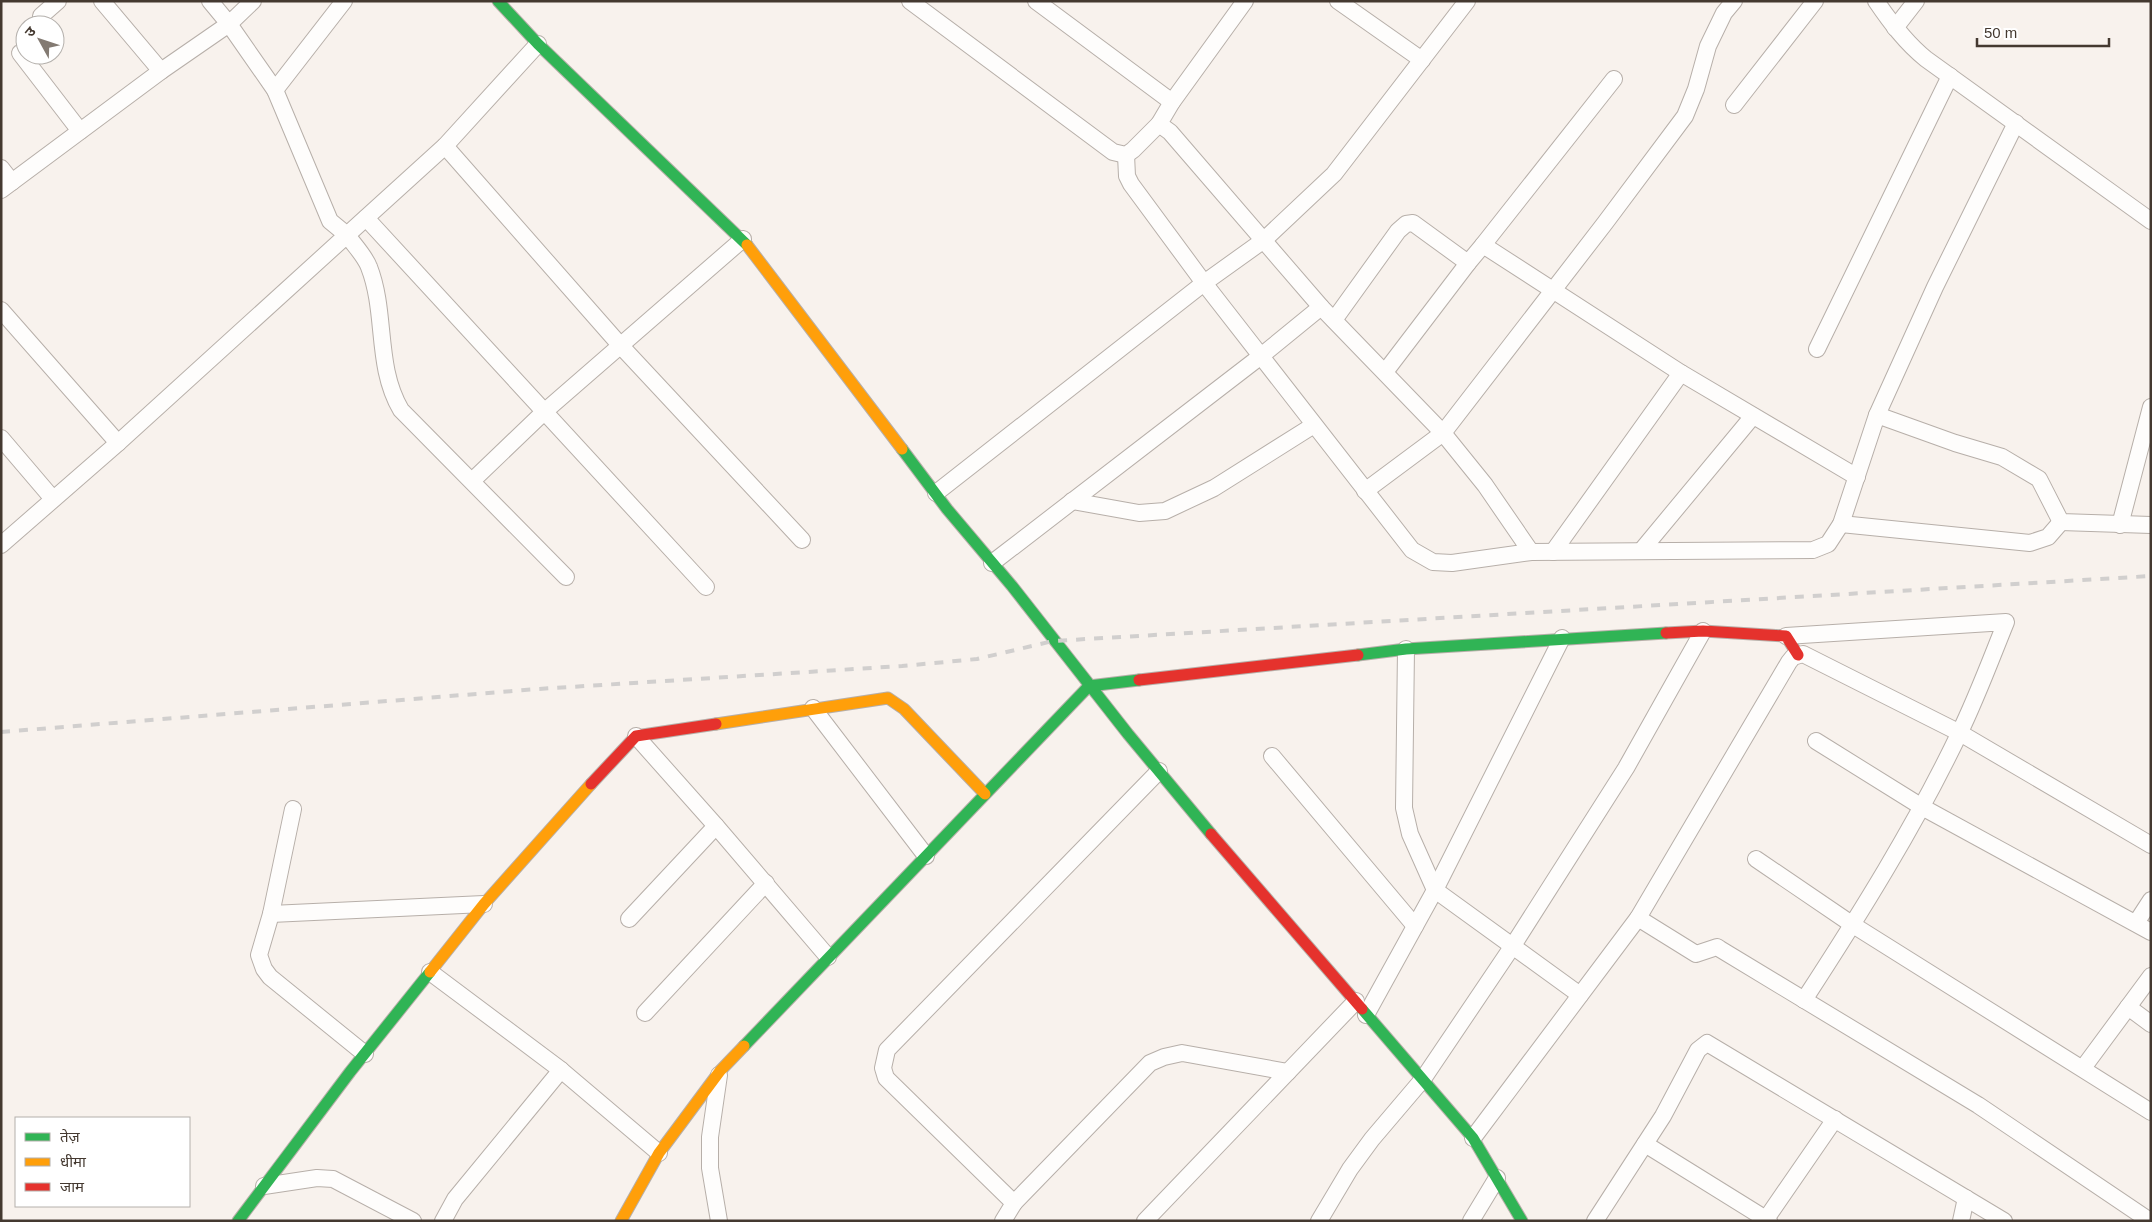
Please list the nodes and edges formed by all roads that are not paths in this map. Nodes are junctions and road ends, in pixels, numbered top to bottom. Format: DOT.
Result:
graph roads {
  1 [pos="58,1"];
  2 [pos="102,1"];
  3 [pos="210,1"];
  4 [pos="253,1"];
  5 [pos="344,1"];
  6 [pos="498,1"];
  7 [pos="910,1"];
  8 [pos="1036,1"];
  9 [pos="1246,1"];
  10 [pos="1338,1"];
  11 [pos="1467,1"];
  12 [pos="1734,1"];
  13 [pos="1815,1"];
  14 [pos="1876,1"];
  15 [pos="1916,1"];
  16 [pos="42,15"];
  17 [pos="228,24"];
  18 [pos="1895,28"];
  19 [pos="538,44"];
  20 [pos="1422,60"];
  21 [pos="29,65"];
  22 [pos="161,71"];
  23 [pos="1950,76"];
  24 [pos="1614,79"];
  25 [pos="275,90"];
  26 [pos="1172,102"];
  27 [pos="1734,105"];
  28 [pos="2016,123"];
  29 [pos="1159,124"];
  30 [pos="80,131"];
  31 [pos="445,146"];
  32 [pos="1126,155"];
  33 [pos="1,168"];
  34 [pos="6,186"];
  35 [pos="366,218"];
  36 [pos="2151,221"];
  37 [pos="348,235"];
  38 [pos="743,239"];
  39 [pos="1264,240"];
  40 [pos="1483,245"];
  41 [pos="1468,263"];
  42 [pos="1204,283"];
  43 [pos="1553,290"];
  44 [pos="1322,307"];
  45 [pos="4,320"];
  46 [pos="1334,320"];
  47 [pos="620,345"];
  48 [pos="1817,349"];
  49 [pos="1261,356"];
  50 [pos="1385,372"];
  51 [pos="1681,373"];
  52 [pos="2151,407"];
  53 [pos="544,412"];
  54 [pos="1877,415"];
  55 [pos="1753,416"];
  56 [pos="1314,425"];
  57 [pos="1443,434"];
  58 [pos="1,438"];
  59 [pos="118,443"];
  60 [pos="1857,476"];
  61 [pos="472,481"];
  62 [pos="1365,491"];
  63 [pos="936,493"];
  64 [pos="53,499"];
  65 [pos="1072,501"];
  66 [pos="2061,522"];
  67 [pos="1841,524"];
  68 [pos="2120,525"];
  69 [pos="2151,525"];
  70 [pos="802,540"];
  71 [pos="1,545"];
  72 [pos="1531,552"];
  73 [pos="1554,552"];
  74 [pos="1641,552"];
  75 [pos="992,563"];
  76 [pos="566,577"];
  77 [pos="706,588"];
  78 [pos="1703,631"];
  79 [pos="1786,636"];
  80 [pos="1562,638"];
  81 [pos="1406,649"];
  82 [pos="1798,655"];
  83 [pos="1089,686"];
  84 [pos="813,708"];
  85 [pos="1960,733"];
  86 [pos="636,736"];
  87 [pos="1816,741"];
  88 [pos="1272,756"];
  89 [pos="1159,771"];
  90 [pos="985,794"];
  91 [pos="1922,807"];
  92 [pos="293,809"];
  93 [pos="716,826"];
  94 [pos="2151,845"];
  95 [pos="926,856"];
  96 [pos="1756,859"];
  97 [pos="766,884"];
  98 [pos="1435,890"];
  99 [pos="2151,900"];
  100 [pos="484,904"];
  101 [pos="271,914"];
  102 [pos="1638,918"];
  103 [pos="629,919"];
  104 [pos="2136,923"];
  105 [pos="1853,925"];
  106 [pos="1415,926"];
  107 [pos="2151,932"];
  108 [pos="1512,948"];
  109 [pos="828,957"];
  110 [pos="430,972"];
  111 [pos="2151,976"];
  112 [pos="1580,995"];
  113 [pos="1804,1000"];
  114 [pos="1356,1001"];
  115 [pos="2128,1007"];
  116 [pos="645,1014"];
  117 [pos="1366,1015"];
  118 [pos="2151,1024"];
  119 [pos="365,1054"];
  120 [pos="2084,1068"];
  121 [pos="562,1070"];
  122 [pos="720,1072"];
  123 [pos="1288,1072"];
  124 [pos="1423,1080"];
  125 [pos="2151,1112"];
  126 [pos="1835,1119"];
  127 [pos="1473,1138"];
  128 [pos="1645,1144"];
  129 [pos="659,1153"];
  130 [pos="1497,1178"];
  131 [pos="264,1186"];
  132 [pos="1966,1198"];
  133 [pos="1014,1204"];
  134 [pos="1768,1220"];
  135 [pos="238,1221"];
  136 [pos="413,1221"];
  137 [pos="443,1221"];
  138 [pos="621,1221"];
  139 [pos="720,1221"];
  140 [pos="1003,1221"];
  141 [pos="1145,1221"];
  142 [pos="1319,1221"];
  143 [pos="1471,1221"];
  144 [pos="1522,1221"];
  145 [pos="1596,1221"];
  146 [pos="1961,1221"];
  147 [pos="2004,1221"];
  148 [pos="2150,1221"];
  1 -- 16 [label="street"];
  2 -- 22 [label="street"];
  3 -- 17 [label="street"];
  4 -- 17 [label="street"];
  5 -- 25 [label="street"];
  6 -- 19 [label="street"];
  7 -- 32 [label="street"];
  8 -- 26 [label="street"];
  9 -- 26 [label="street"];
  10 -- 20 [label="street"];
  11 -- 20 [label="street"];
  12 -- 43 [label="street"];
  13 -- 27 [label="street"];
  14 -- 18 [label="street"];
  15 -- 18 [label="street"];
  17 -- 22 [label="street"];
  17 -- 25 [label="street"];
  18 -- 23 [label="street"];
  19 -- 31 [label="street"];
  19 -- 38 [label="street"];
  20 -- 39 [label="street"];
  21 -- 30 [label="street"];
  22 -- 30 [label="street"];
  23 -- 28 [label="street"];
  23 -- 48 [label="street"];
  24 -- 40 [label="street"];
  25 -- 37 [label="street"];
  26 -- 29 [label="street"];
  28 -- 36 [label="street"];
  28 -- 54 [label="street"];
  29 -- 32 [label="street"];
  29 -- 39 [label="street"];
  30 -- 34 [label="street"];
  31 -- 35 [label="street"];
  31 -- 47 [label="street"];
  32 -- 42 [label="street"];
  33 -- 34 [label="street"];
  35 -- 37 [label="street"];
  35 -- 53 [label="street"];
  37 -- 59 [label="street"];
  37 -- 61 [label="street"];
  38 -- 47 [label="street"];
  38 -- 63 [label="street"];
  39 -- 42 [label="street"];
  39 -- 44 [label="street"];
  40 -- 41 [label="street"];
  40 -- 43 [label="street"];
  41 -- 46 [label="street"];
  41 -- 50 [label="street"];
  42 -- 49 [label="street"];
  42 -- 63 [label="street"];
  43 -- 51 [label="street"];
  43 -- 57 [label="street"];
  44 -- 46 [label="street"];
  44 -- 49 [label="street"];
  45 -- 59 [label="street"];
  46 -- 50 [label="street"];
  47 -- 53 [label="street"];
  47 -- 70 [label="street"];
  49 -- 56 [label="street"];
  49 -- 65 [label="street"];
  50 -- 57 [label="street"];
  51 -- 55 [label="street"];
  51 -- 73 [label="street"];
  52 -- 68 [label="street"];
  53 -- 61 [label="street"];
  53 -- 77 [label="street"];
  54 -- 60 [label="street"];
  54 -- 66 [label="street"];
  55 -- 60 [label="street"];
  55 -- 74 [label="street"];
  56 -- 62 [label="street"];
  56 -- 65 [label="street"];
  57 -- 62 [label="street"];
  57 -- 72 [label="street"];
  58 -- 64 [label="street"];
  59 -- 64 [label="street"];
  60 -- 67 [label="street"];
  61 -- 76 [label="street"];
  62 -- 72 [label="street"];
  63 -- 75 [label="street"];
  64 -- 71 [label="street"];
  65 -- 75 [label="street"];
  66 -- 67 [label="street"];
  66 -- 68 [label="street"];
  67 -- 74 [label="street"];
  68 -- 69 [label="street"];
  72 -- 73 [label="street"];
  73 -- 74 [label="street"];
  75 -- 83 [label="street"];
  78 -- 79 [label="street"];
  78 -- 80 [label="street"];
  78 -- 108 [label="street"];
  79 -- 82 [label="street"];
  79 -- 85 [label="street"];
  80 -- 81 [label="street"];
  80 -- 98 [label="street"];
  81 -- 83 [label="street"];
  81 -- 98 [label="street"];
  82 -- 85 [label="street"];
  82 -- 102 [label="street"];
  83 -- 89 [label="street"];
  83 -- 90 [label="street"];
  84 -- 86 [label="street"];
  84 -- 90 [label="street"];
  84 -- 95 [label="street"];
  85 -- 91 [label="street"];
  85 -- 94 [label="street"];
  86 -- 93 [label="street"];
  86 -- 100 [label="street"];
  87 -- 91 [label="street"];
  88 -- 106 [label="street"];
  89 -- 114 [label="street"];
  89 -- 133 [label="street"];
  90 -- 95 [label="street"];
  91 -- 104 [label="street"];
  91 -- 105 [label="street"];
  92 -- 101 [label="street"];
  93 -- 97 [label="street"];
  93 -- 103 [label="street"];
  95 -- 109 [label="street"];
  96 -- 105 [label="street"];
  97 -- 109 [label="street"];
  97 -- 116 [label="street"];
  98 -- 106 [label="street"];
  98 -- 108 [label="street"];
  99 -- 104 [label="street"];
  100 -- 101 [label="street"];
  100 -- 110 [label="street"];
  101 -- 119 [label="street"];
  102 -- 112 [label="street"];
  102 -- 113 [label="street"];
  104 -- 107 [label="street"];
  105 -- 113 [label="street"];
  105 -- 120 [label="street"];
  106 -- 117 [label="street"];
  108 -- 112 [label="street"];
  108 -- 124 [label="street"];
  109 -- 122 [label="street"];
  110 -- 119 [label="street"];
  110 -- 121 [label="street"];
  111 -- 115 [label="street"];
  112 -- 127 [label="street"];
  113 -- 148 [label="street"];
  114 -- 117 [label="street"];
  114 -- 123 [label="street"];
  115 -- 118 [label="street"];
  115 -- 120 [label="street"];
  117 -- 124 [label="street"];
  119 -- 131 [label="street"];
  120 -- 125 [label="street"];
  121 -- 129 [label="street"];
  121 -- 137 [label="street"];
  122 -- 129 [label="street"];
  122 -- 139 [label="street"];
  123 -- 133 [label="street"];
  123 -- 141 [label="street"];
  124 -- 127 [label="street"];
  124 -- 142 [label="street"];
  126 -- 128 [label="street"];
  126 -- 132 [label="street"];
  126 -- 134 [label="street"];
  127 -- 130 [label="street"];
  128 -- 134 [label="street"];
  128 -- 145 [label="street"];
  129 -- 138 [label="street"];
  130 -- 143 [label="street"];
  130 -- 144 [label="street"];
  131 -- 135 [label="street"];
  131 -- 136 [label="street"];
  132 -- 146 [label="street"];
  132 -- 147 [label="street"];
  133 -- 140 [label="street"];
}
